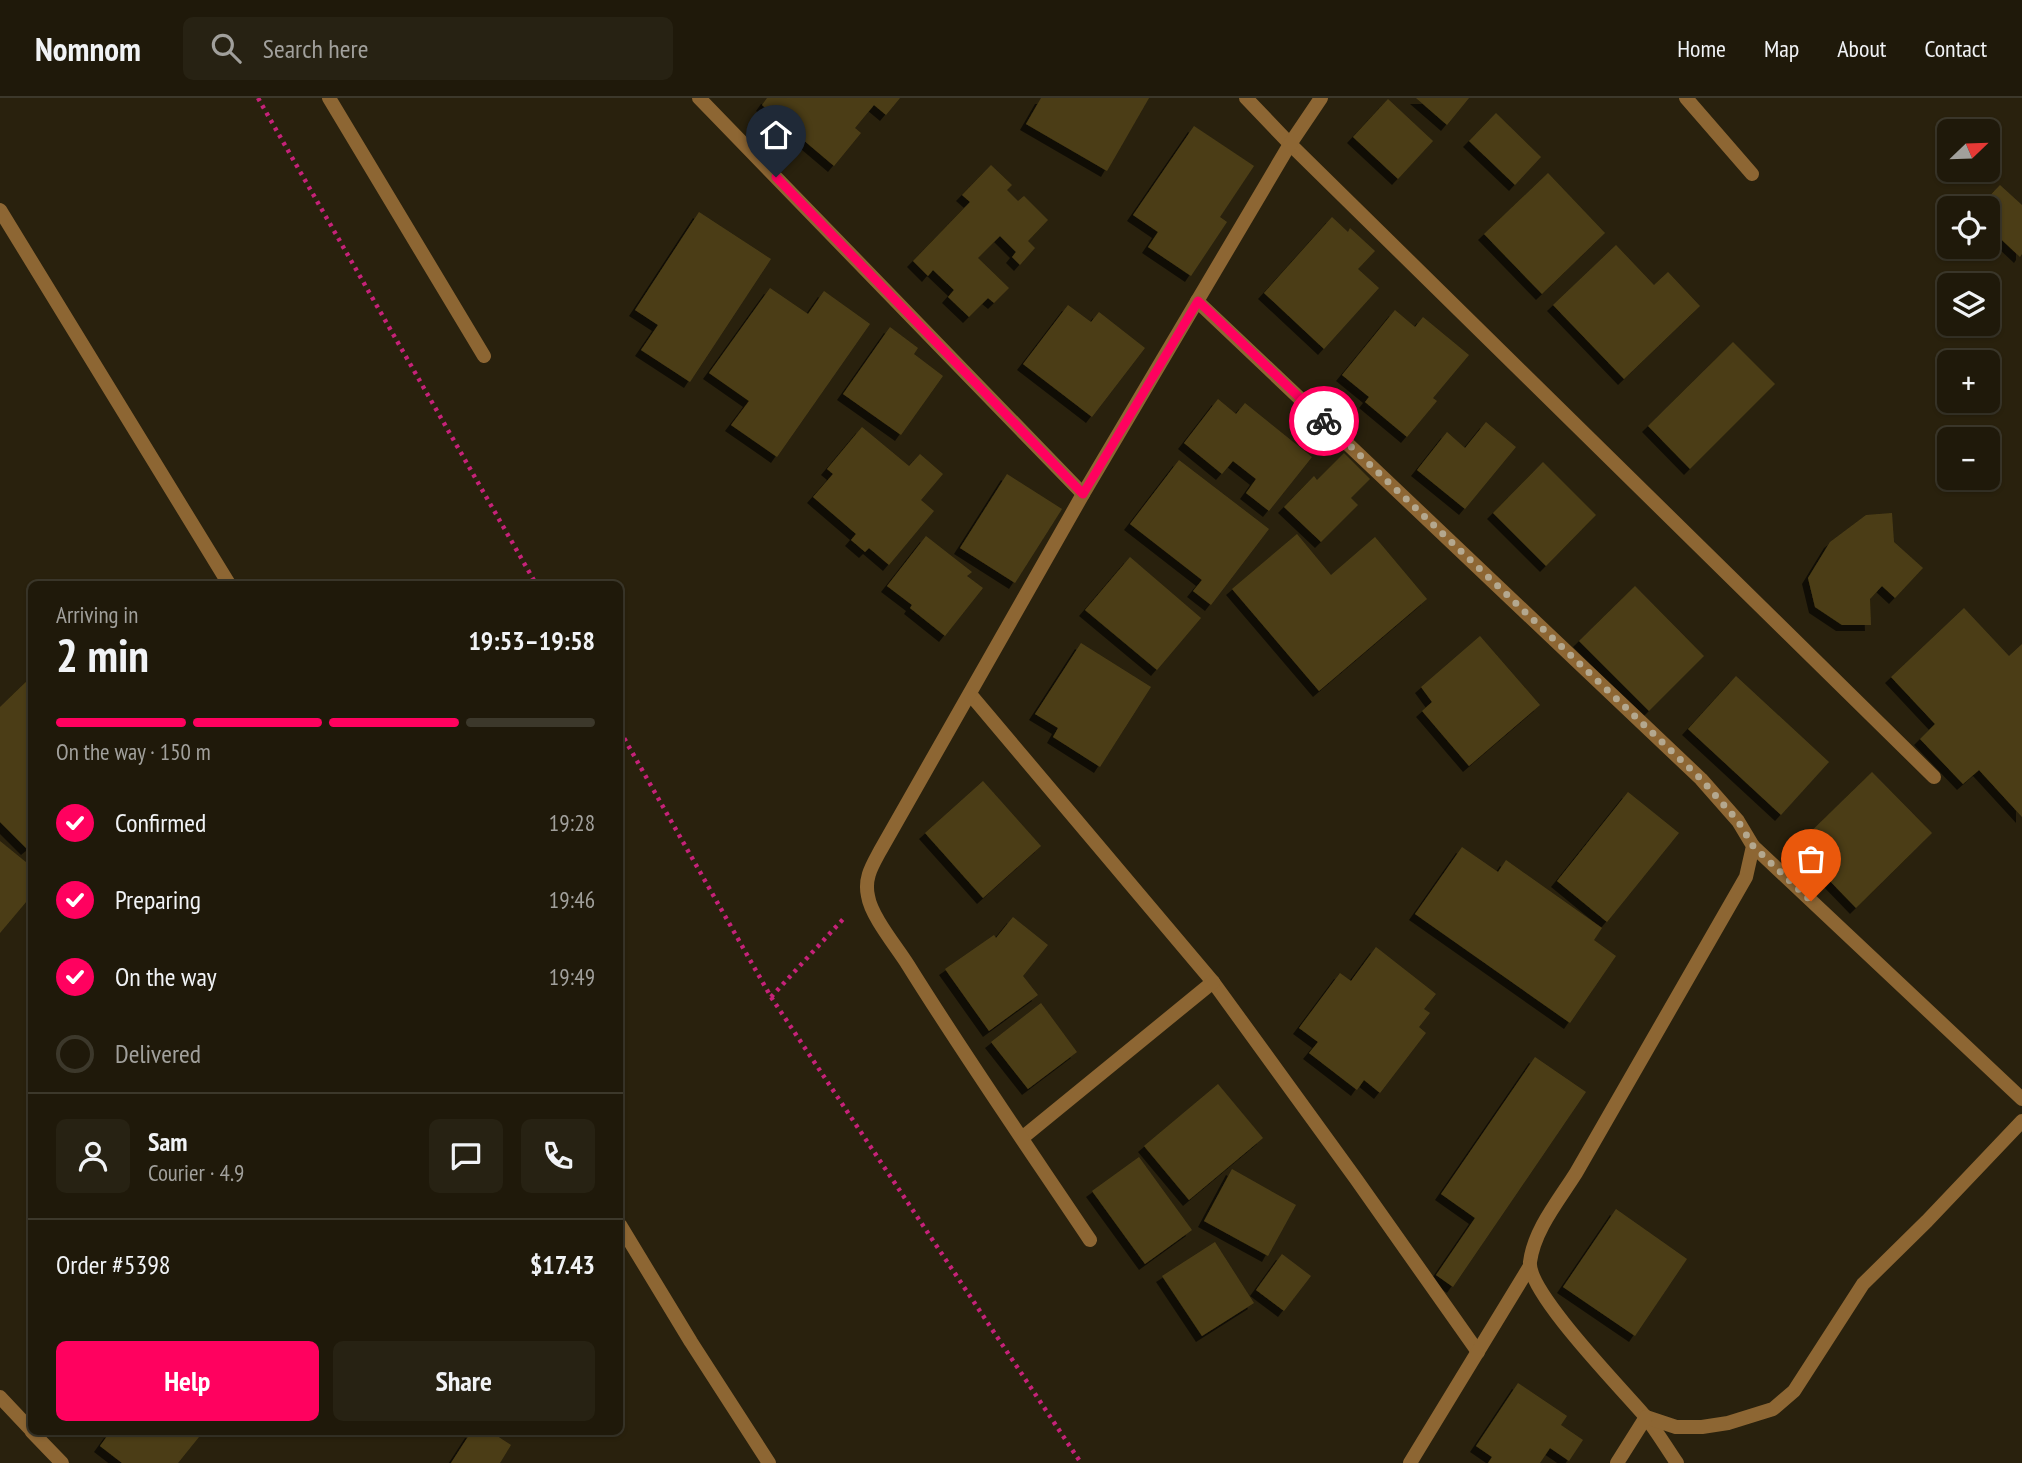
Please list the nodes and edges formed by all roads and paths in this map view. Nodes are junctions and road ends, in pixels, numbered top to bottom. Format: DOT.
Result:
graph roads {
  1 [pos="258,98"];
  2 [pos="329,98"];
  3 [pos="699,98"];
  4 [pos="1246,98"];
  5 [pos="1321,98"];
  6 [pos="1686,98"];
  7 [pos="1290,144"];
  8 [pos="1752,174"];
  9 [pos="0,210"];
  10 [pos="1198,301"];
  11 [pos="484,356"];
  12 [pos="1083,494"];
  13 [pos="227,581"];
  14 [pos="534,581"];
  15 [pos="970,694"];
  16 [pos="623,737"];
  17 [pos="1934,777"];
  18 [pos="1753,846"];
  19 [pos="868,898"];
  20 [pos="1213,982"];
  21 [pos="771,997"];
  22 [pos="2022,1099"];
  23 [pos="2022,1121"];
  24 [pos="1022,1138"];
  25 [pos="623,1230"];
  26 [pos="1090,1240"];
  27 [pos="1530,1266"];
  28 [pos="1478,1352"];
  29 [pos="0,1397"];
  30 [pos="1646,1417"];
  31 [pos="28,1427"];
  32 [pos="36,1435"];
  33 [pos="62,1463"];
  34 [pos="769,1463"];
  35 [pos="1081,1463"];
  36 [pos="1410,1463"];
  37 [pos="1617,1463"];
  38 [pos="1677,1463"];
  1 -- 14 [label="path"];
  2 -- 11 [label="street"];
  3 -- 12 [label="street"];
  4 -- 7 [label="street"];
  5 -- 7 [label="street"];
  6 -- 8 [label="street"];
  7 -- 10 [label="street"];
  7 -- 17 [label="street"];
  9 -- 13 [label="street"];
  10 -- 12 [label="street"];
  10 -- 18 [label="street"];
  12 -- 15 [label="street"];
  15 -- 19 [label="street"];
  15 -- 20 [label="street"];
  16 -- 21 [label="path"];
  18 -- 22 [label="street"];
  18 -- 27 [label="street"];
  19 -- 21 [label="path"];
  19 -- 24 [label="street"];
  20 -- 24 [label="street"];
  20 -- 28 [label="street"];
  21 -- 35 [label="path"];
  23 -- 30 [label="street"];
  24 -- 26 [label="street"];
  25 -- 34 [label="street"];
  27 -- 28 [label="street"];
  27 -- 30 [label="street"];
  28 -- 36 [label="street"];
  29 -- 31 [label="street"];
  30 -- 37 [label="street"];
  30 -- 38 [label="street"];
  32 -- 33 [label="street"];
}
